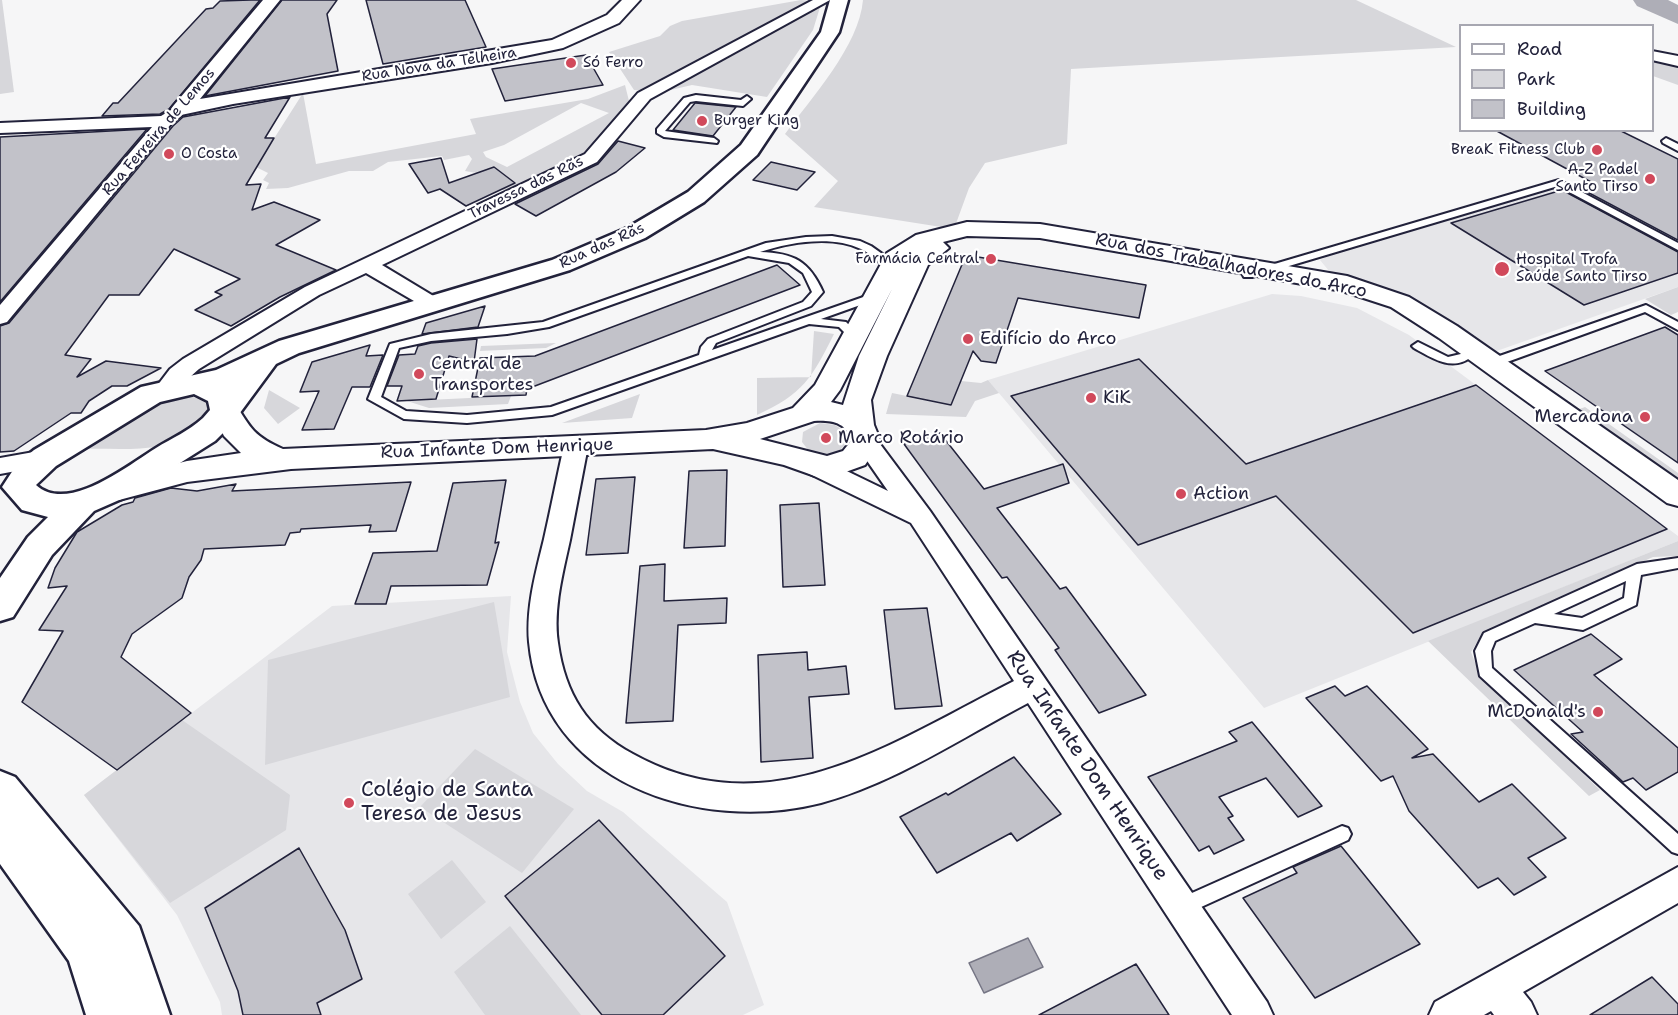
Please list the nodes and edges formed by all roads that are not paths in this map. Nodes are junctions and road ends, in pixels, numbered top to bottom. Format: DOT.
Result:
graph roads {
  1 [pos="272,0"];
  2 [pos="632,0"];
  3 [pos="823,0"];
  4 [pos="839,0"];
  5 [pos="1654,55"];
  6 [pos="1675,60"];
  7 [pos="200,86"];
  8 [pos="233,98"];
  9 [pos="747,99"];
  10 [pos="173,115"];
  11 [pos="0,128"];
  12 [pos="714,141"];
  13 [pos="1666,141"];
  14 [pos="1678,148"];
  15 [pos="1678,247"];
  16 [pos="741,255"];
  17 [pos="368,265"];
  18 [pos="902,269"];
  19 [pos="1257,273"];
  20 [pos="876,296"];
  21 [pos="433,304"];
  22 [pos="0,318"];
  23 [pos="802,322"];
  24 [pos="1678,327"];
  25 [pos="864,346"];
  26 [pos="1418,346"];
  27 [pos="267,357"];
  28 [pos="704,357"];
  29 [pos="1456,359"];
  30 [pos="1492,363"];
  31 [pos="180,387"];
  32 [pos="225,410"];
  33 [pos="798,418"];
  34 [pos="863,433"];
  35 [pos="715,440"];
  36 [pos="576,446"];
  37 [pos="279,459"];
  38 [pos="803,461"];
  39 [pos="12,484"];
  40 [pos="113,491"];
  41 [pos="1678,495"];
  42 [pos="81,504"];
  43 [pos="1678,511"];
  44 [pos="921,518"];
  45 [pos="1678,563"];
  46 [pos="1634,572"];
  47 [pos="0,581"];
  48 [pos="0,607"];
  49 [pos="1535,616"];
  50 [pos="1033,686"];
  51 [pos="0,790"];
  52 [pos="0,830"];
  53 [pos="1342,834"];
  54 [pos="1678,846"];
  55 [pos="1678,884"];
  56 [pos="1181,907"];
  57 [pos="1507,1002"];
  58 [pos="110,1015"];
  59 [pos="146,1015"];
  60 [pos="1254,1015"];
  61 [pos="1449,1015"];
  1 -- 7 [label="street, Rua Ferreira de Lemos"];
  2 -- 8 [label="street, Rua Nova da Telheira"];
  3 -- 17 [label="street, Travessa das Rãs"];
  4 -- 21 [label="main road, Rua das Rãs"];
  5 -- 6 [label="street"];
  7 -- 8 [label="street, Rua Nova da Telheira"];
  7 -- 10 [label="street, Rua Ferreira de Lemos"];
  8 -- 10 [label="street, Rua Nova da Telheira"];
  9 -- 12 [label="lane"];
  10 -- 11 [label="street"];
  10 -- 22 [label="street, Rua Ferreira de Lemos"];
  13 -- 14 [label="lane"];
  15 -- 19 [label="lane"];
  16 -- 18 [label="lane"];
  16 -- 28 [label="lane"];
  16 -- 28 [label="lane"];
  17 -- 21 [label="street"];
  17 -- 31 [label="street, Travessa das Rãs"];
  18 -- 19 [label="street, Rua dos Trabalhadores do Arco"];
  18 -- 20 [label="street"];
  18 -- 25 [label="street"];
  19 -- 29 [label="street, Rua dos Trabalhadores do Arco"];
  19 -- 30 [label="street, Rua dos Trabalhadores do Arco"];
  20 -- 23 [label="lane"];
  20 -- 25 [label="street"];
  21 -- 27 [label="main road, Rua das Rãs"];
  23 -- 25 [label="lane"];
  23 -- 28 [label="lane"];
  24 -- 30 [label="lane"];
  25 -- 33 [label="street"];
  25 -- 34 [label="street"];
  26 -- 29 [label="lane"];
  27 -- 31 [label="main road, Rua das Rãs"];
  27 -- 32 [label="main road, Rua das Rãs"];
  29 -- 43 [label="street, Rua dos Trabalhadores do Arco"];
  30 -- 41 [label="street, Rua dos Trabalhadores do Arco"];
  31 -- 32 [label="main road"];
  31 -- 39 [label="main road, Rua das Rãs"];
  32 -- 37 [label="street, Rua Infante Dom Henrique"];
  32 -- 40 [label="main road, Rua das Rãs"];
  33 -- 34 [label="street"];
  33 -- 35 [label="street"];
  33 -- 38 [label="street"];
  34 -- 38 [label="street"];
  34 -- 44 [label="street, Rua Infante Dom Henrique"];
  35 -- 36 [label="street, Rua Infante Dom Henrique"];
  35 -- 38 [label="street"];
  36 -- 37 [label="street, Rua Infante Dom Henrique"];
  36 -- 50 [label="street"];
  37 -- 40 [label="street, Rua Infante Dom Henrique"];
  38 -- 44 [label="street"];
  39 -- 42 [label="main road"];
  39 -- 47 [label="main road"];
  40 -- 42 [label="main road, Rua das Rãs"];
  42 -- 48 [label="main road"];
  44 -- 50 [label="street, Rua Infante Dom Henrique"];
  45 -- 46 [label="lane"];
  46 -- 49 [label="lane"];
  46 -- 49 [label="lane"];
  49 -- 54 [label="lane"];
  50 -- 56 [label="street, Rua Infante Dom Henrique"];
  51 -- 59 [label="main road"];
  52 -- 58 [label="main road"];
  53 -- 56 [label="lane"];
  55 -- 57 [label="street"];
  56 -- 60 [label="street, Rua Infante Dom Henrique"];
  57 -- 61 [label="street"];
}
